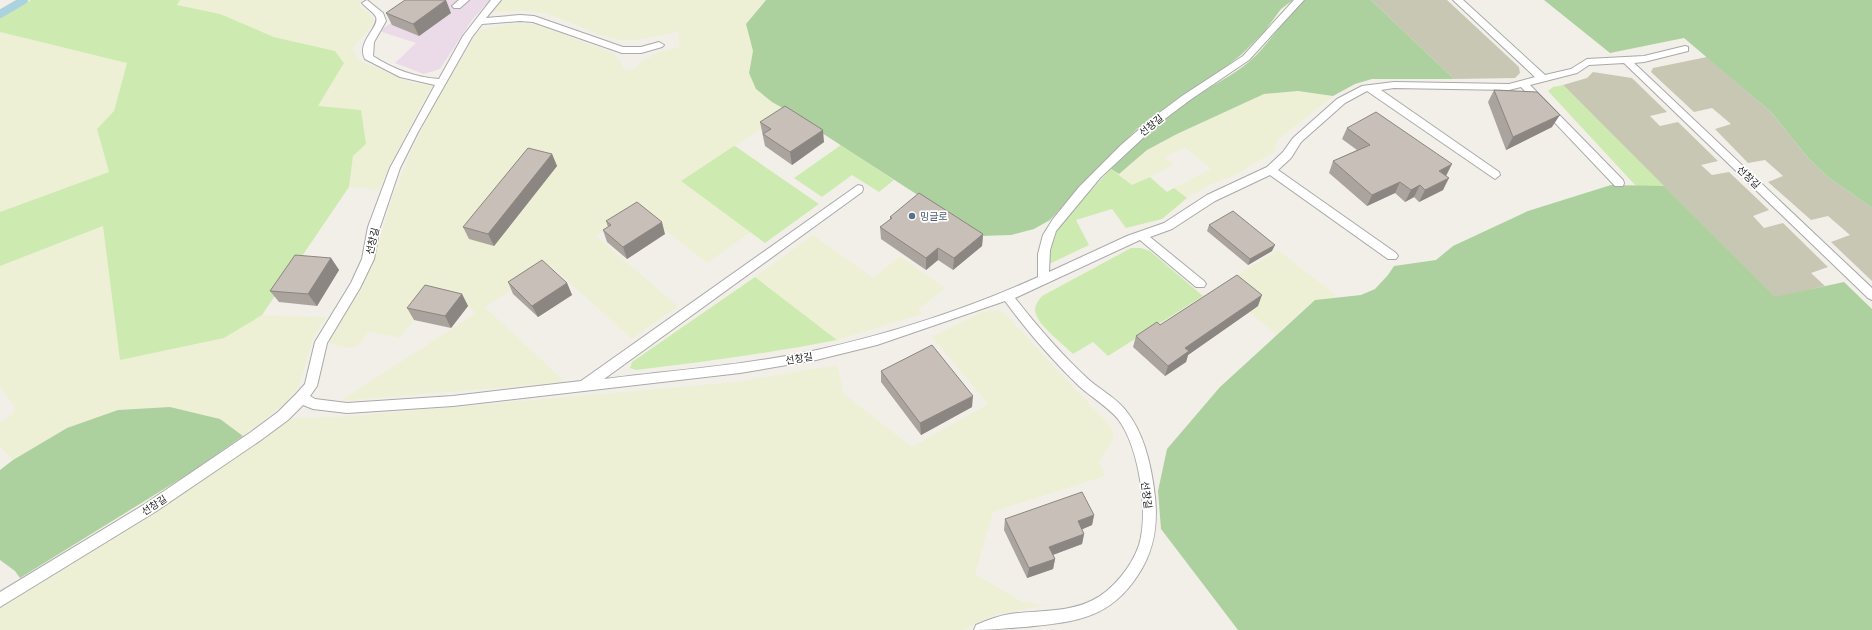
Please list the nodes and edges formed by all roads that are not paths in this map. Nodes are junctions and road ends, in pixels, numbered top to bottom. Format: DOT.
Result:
graph roads {
  1 [pos="496,0"];
  2 [pos="1299,0"];
  3 [pos="1458,0"];
  4 [pos="367,3"];
  5 [pos="478,22"];
  6 [pos="659,45"];
  7 [pos="1685,49"];
  8 [pos="1626,60"];
  9 [pos="1543,79"];
  10 [pos="442,82"];
  11 [pos="1523,84"];
  12 [pos="1372,88"];
  13 [pos="1271,170"];
  14 [pos="1495,175"];
  15 [pos="1619,183"];
  16 [pos="858,189"];
  17 [pos="1141,235"];
  18 [pos="1392,256"];
  19 [pos="1044,278"];
  20 [pos="1200,284"];
  21 [pos="1872,295"];
  22 [pos="1007,296"];
  23 [pos="583,387"];
  24 [pos="301,398"];
  25 [pos="0,600"];
  26 [pos="981,630"];
  1 -- 5 [label="lane, 선창길"];
  2 -- 19 [label="lane, 선창길"];
  3 -- 9 [label="lane"];
  4 -- 10 [label="lane"];
  5 -- 6 [label="lane"];
  5 -- 10 [label="lane, 선창길"];
  7 -- 8 [label="lane, 선창길"];
  8 -- 9 [label="lane, 선창길"];
  8 -- 21 [label="lane, 선창길"];
  9 -- 11 [label="lane, 선창길"];
  10 -- 24 [label="lane, 선창길"];
  11 -- 12 [label="lane, 선창길"];
  11 -- 15 [label="lane"];
  12 -- 13 [label="lane, 선창길"];
  12 -- 14 [label="lane"];
  13 -- 17 [label="lane, 선창길"];
  13 -- 18 [label="lane"];
  16 -- 23 [label="lane, 선창길"];
  17 -- 19 [label="lane, 선창길"];
  17 -- 20 [label="lane"];
  19 -- 22 [label="lane, 선창길"];
  22 -- 23 [label="lane, 선창길"];
  22 -- 26 [label="lane, 선창길"];
  23 -- 24 [label="lane, 선창길"];
  24 -- 25 [label="lane, 선창길"];
}
